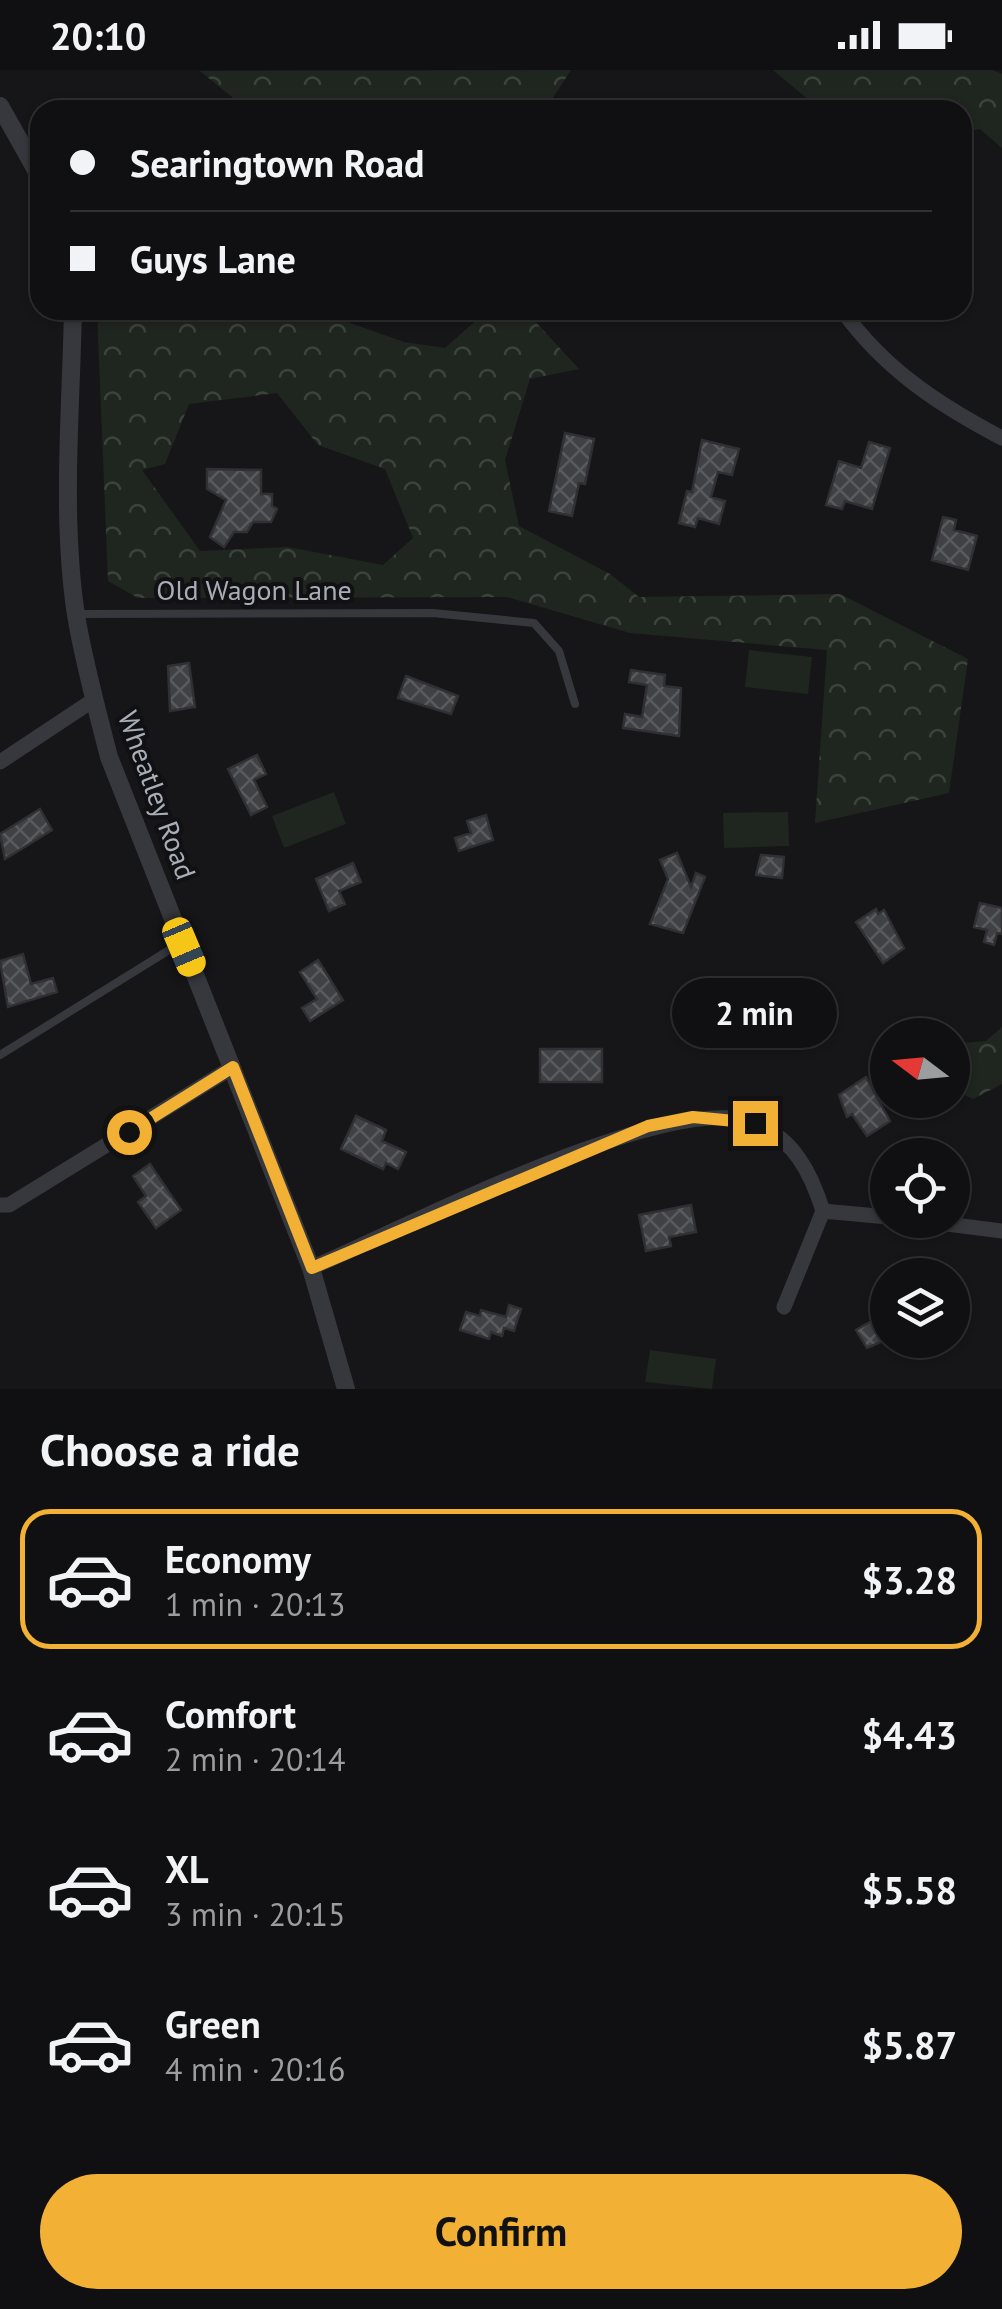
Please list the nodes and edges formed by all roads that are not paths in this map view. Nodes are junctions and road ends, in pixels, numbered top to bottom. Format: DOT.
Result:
graph roads {
  1 [pos="0,106"];
  2 [pos="30,159"];
  3 [pos="73,320"];
  4 [pos="851,320"];
  5 [pos="1002,438"];
  6 [pos="76,614"];
  7 [pos="94,698"];
  8 [pos="575,704"];
  9 [pos="0,762"];
  10 [pos="182,942"];
  11 [pos="0,1055"];
  12 [pos="233,1067"];
  13 [pos="0,1205"];
  14 [pos="822,1211"];
  15 [pos="870,1215"];
  16 [pos="970,1227"];
  17 [pos="1002,1231"];
  18 [pos="312,1268"];
  19 [pos="784,1307"];
  20 [pos="346,1389"];
  1 -- 2 [label="street"];
  3 -- 6 [label="street, Wheatley Road"];
  4 -- 5 [label="street"];
  6 -- 7 [label="street, Wheatley Road"];
  6 -- 8 [label="lane, Old Wagon Lane"];
  7 -- 9 [label="street"];
  7 -- 10 [label="street, Wheatley Road"];
  10 -- 11 [label="lane"];
  10 -- 12 [label="street, Wheatley Road"];
  12 -- 13 [label="street"];
  12 -- 18 [label="street, Wheatley Road"];
  14 -- 15 [label="street"];
  14 -- 18 [label="street"];
  14 -- 19 [label="street"];
  16 -- 17 [label="street"];
  18 -- 20 [label="street, Wheatley Road"];
}
